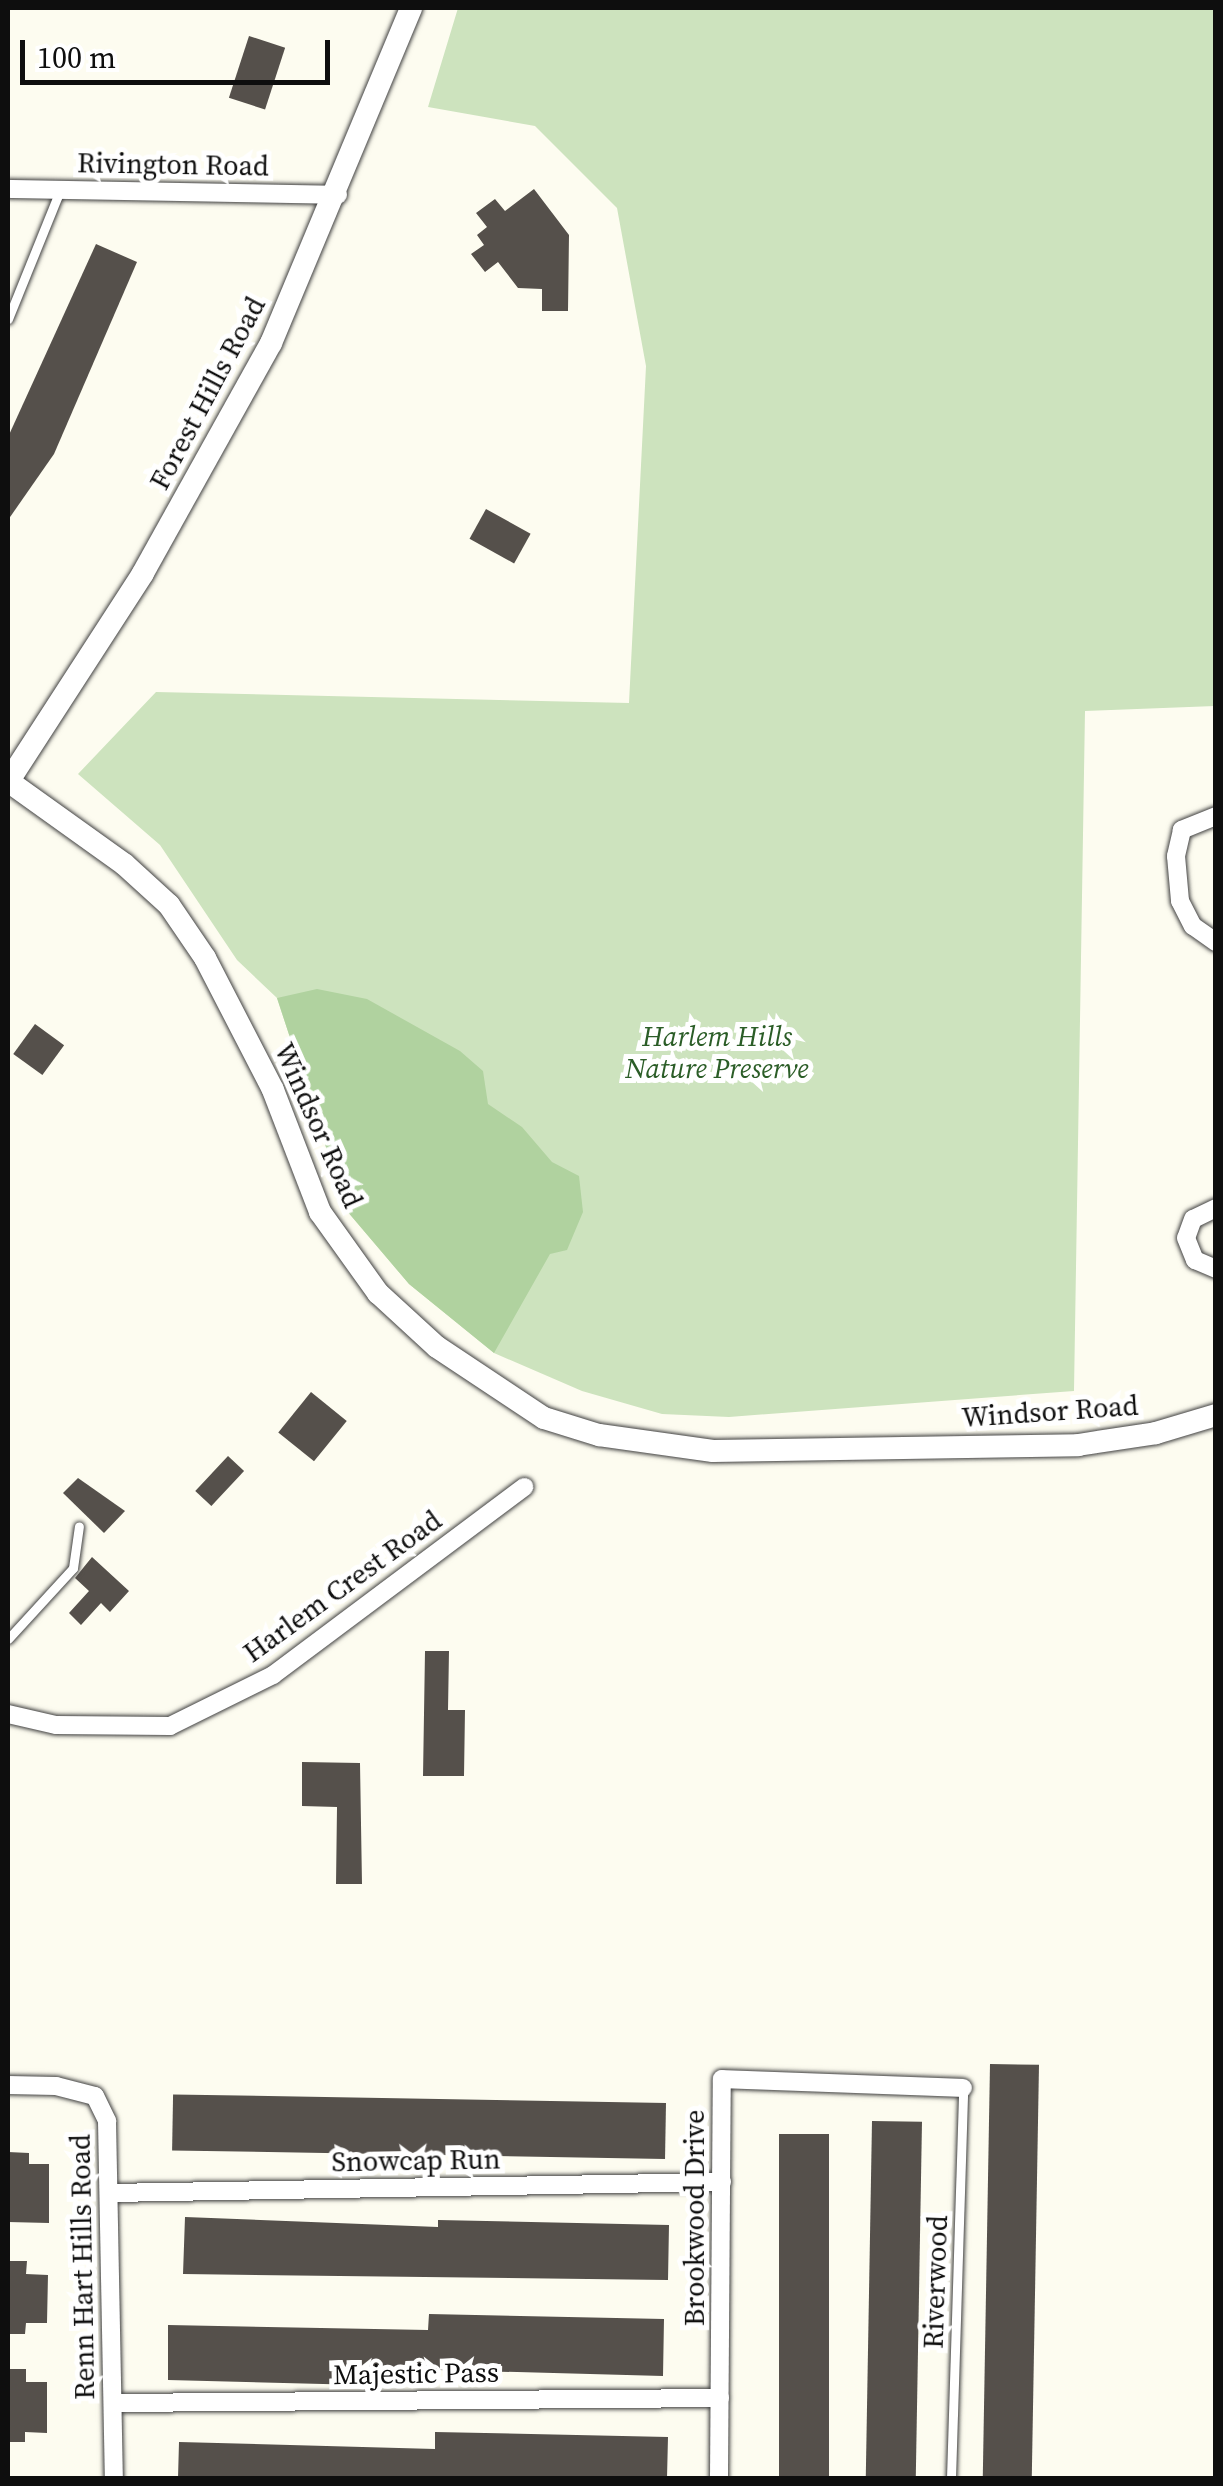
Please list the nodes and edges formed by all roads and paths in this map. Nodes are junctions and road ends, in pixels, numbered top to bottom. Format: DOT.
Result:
graph roads {
  1 [pos="411,8"];
  2 [pos="8,189"];
  3 [pos="60,190"];
  4 [pos="338,195"];
  5 [pos="8,319"];
  6 [pos="8,781"];
  7 [pos="1216,816"];
  8 [pos="1216,942"];
  9 [pos="1216,1208"];
  10 [pos="1216,1269"];
  11 [pos="1216,1415"];
  12 [pos="524,1487"];
  13 [pos="79,1526"];
  14 [pos="8,1640"];
  15 [pos="8,1714"];
  16 [pos="8,2085"];
  17 [pos="964,2088"];
  18 [pos="722,2182"];
  19 [pos="110,2193"];
  20 [pos="720,2398"];
  21 [pos="113,2403"];
  22 [pos="114,2478"];
  23 [pos="719,2478"];
  24 [pos="951,2478"];
  1 -- 4 [label="street, Forest Hills Road"];
  2 -- 3 [label="street, Rivington Road"];
  3 -- 4 [label="street, Rivington Road"];
  3 -- 5 [label="lane"];
  4 -- 6 [label="street, Forest Hills Road"];
  6 -- 11 [label="street, Windsor Road"];
  7 -- 8 [label="street"];
  9 -- 10 [label="street"];
  12 -- 15 [label="street, Harlem Crest Road"];
  13 -- 14 [label="lane"];
  16 -- 19 [label="street, Renn Hart Hills Road"];
  17 -- 18 [label="street, Brookwood Drive"];
  17 -- 24 [label="lane, Riverwood"];
  18 -- 19 [label="street, Snowcap Run"];
  18 -- 20 [label="street, Brookwood Drive"];
  19 -- 21 [label="street, Renn Hart Hills Road"];
  20 -- 21 [label="street, Majestic Pass"];
  20 -- 23 [label="street, Brookwood Drive"];
  21 -- 22 [label="street, Renn Hart Hills Road"];
}
